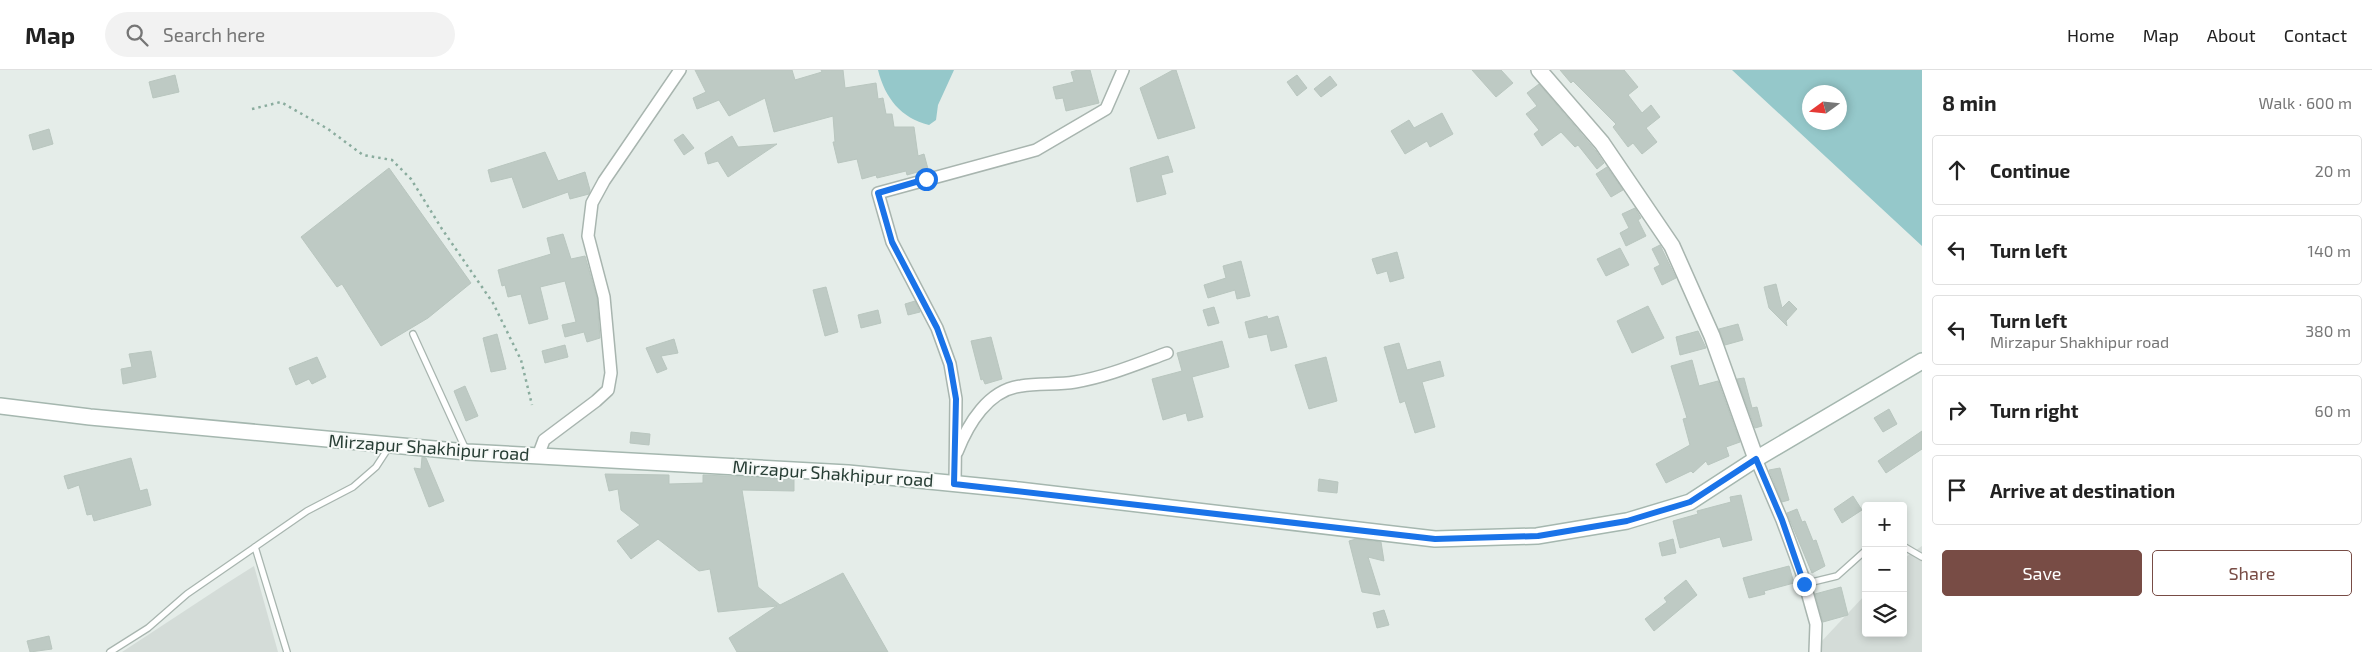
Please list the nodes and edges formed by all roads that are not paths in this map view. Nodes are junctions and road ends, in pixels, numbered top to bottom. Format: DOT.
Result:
graph roads {
  1 [pos="680,70"];
  2 [pos="1123,70"];
  3 [pos="1539,70"];
  4 [pos="413,334"];
  5 [pos="1167,353"];
  6 [pos="1922,361"];
  7 [pos="0,406"];
  8 [pos="390,445"];
  9 [pos="467,452"];
  10 [pos="538,456"];
  11 [pos="955,458"];
  12 [pos="1756,459"];
  13 [pos="954,484"];
  14 [pos="1905,547"];
  15 [pos="255,548"];
  16 [pos="1862,554"];
  17 [pos="1922,557"];
  18 [pos="1804,584"];
  19 [pos="110,652"];
  20 [pos="287,652"];
  21 [pos="1815,652"];
  1 -- 10 [label="street"];
  2 -- 11 [label="street"];
  3 -- 12 [label="main road"];
  4 -- 9 [label="lane"];
  5 -- 11 [label="street"];
  6 -- 12 [label="main road, Mirzapur Shakhipur road"];
  7 -- 8 [label="main road, Mirzapur Shakhipur road"];
  8 -- 9 [label="main road, Mirzapur Shakhipur road"];
  8 -- 15 [label="lane"];
  9 -- 10 [label="main road, Mirzapur Shakhipur road"];
  10 -- 13 [label="main road, Mirzapur Shakhipur road"];
  11 -- 13 [label="street"];
  12 -- 13 [label="main road, Mirzapur Shakhipur road"];
  12 -- 18 [label="street"];
  14 -- 17 [label="lane"];
  15 -- 19 [label="lane"];
  15 -- 20 [label="lane"];
  16 -- 18 [label="lane"];
  18 -- 21 [label="street"];
}
